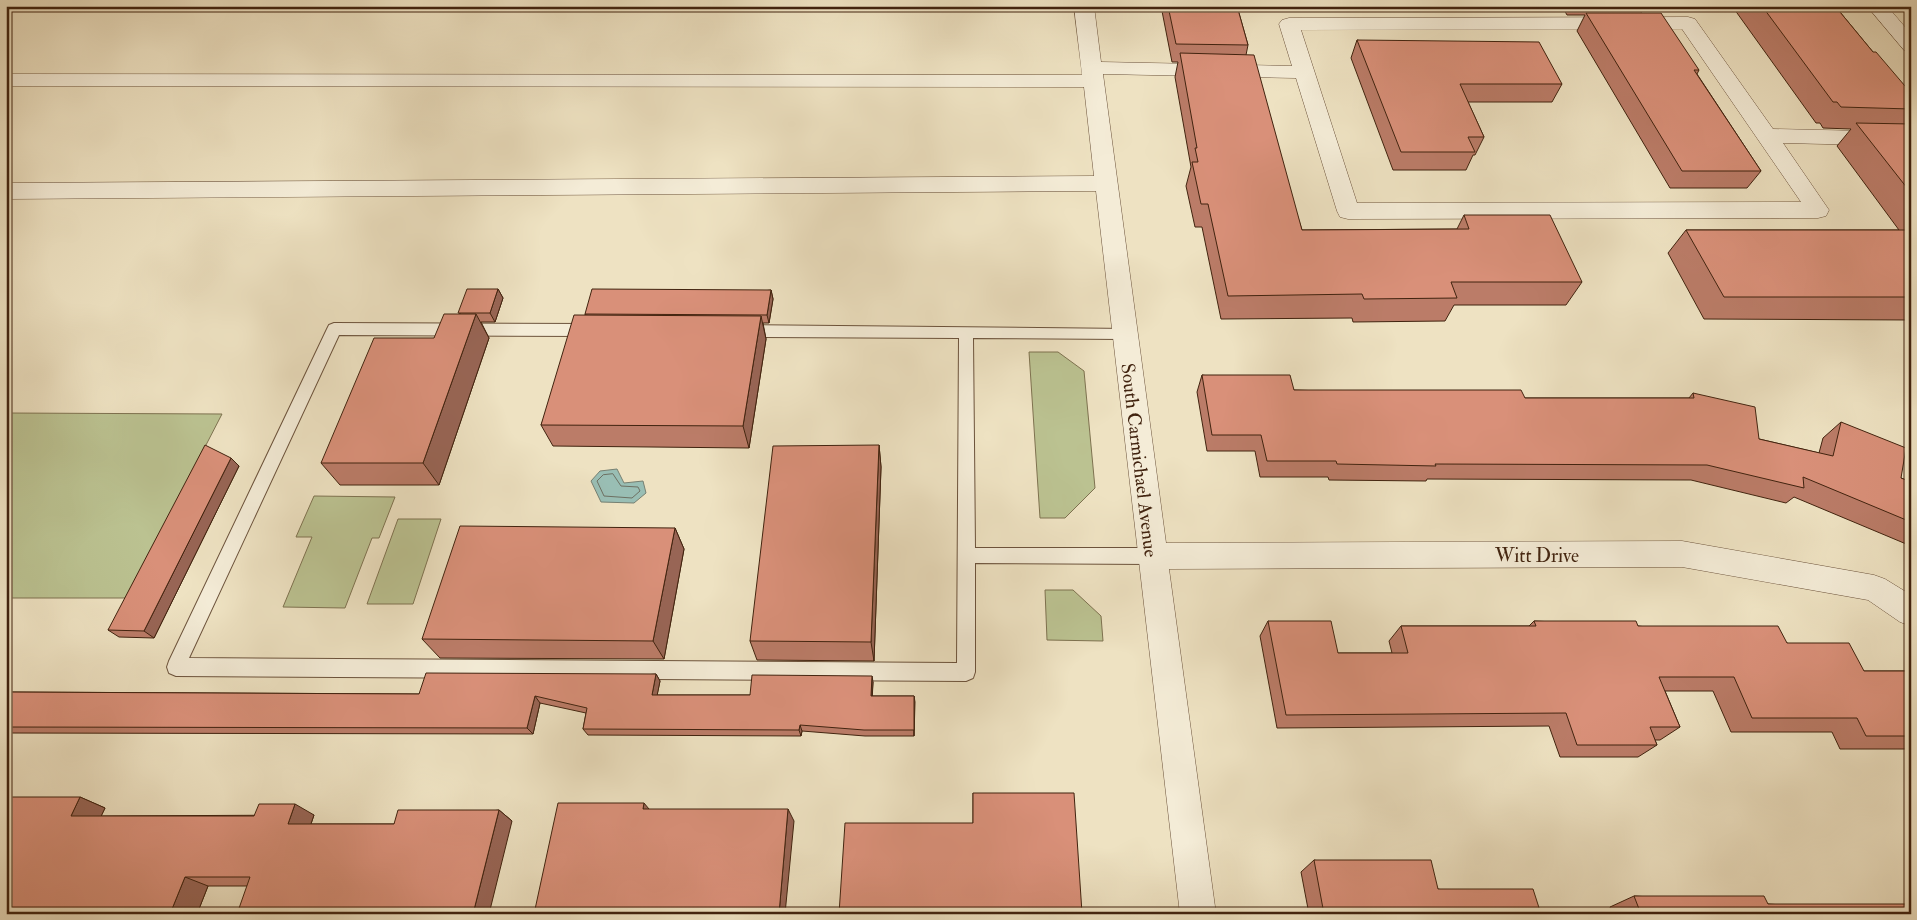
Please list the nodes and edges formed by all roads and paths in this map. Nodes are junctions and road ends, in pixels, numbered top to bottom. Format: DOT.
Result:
graph roads {
  1 [pos="1084,6"];
  2 [pos="1876,6"];
  3 [pos="1911,46"];
  4 [pos="1304,72"];
  5 [pos="1092,74"];
  6 [pos="6,80"];
  7 [pos="1766,136"];
  8 [pos="1911,139"];
  9 [pos="1106,183"];
  10 [pos="6,191"];
  11 [pos="607,330"];
  12 [pos="725,331"];
  13 [pos="966,332"];
  14 [pos="1124,333"];
  15 [pos="966,555"];
  16 [pos="1153,556"];
  17 [pos="1911,612"];
  18 [pos="1198,914"];
  1 -- 5 [label="street, South Carmichael Avenue"];
  2 -- 3 [label="street"];
  4 -- 5 [label="street"];
  4 -- 7 [label="street"];
  4 -- 7 [label="street"];
  5 -- 6 [label="street"];
  5 -- 9 [label="street, South Carmichael Avenue"];
  7 -- 8 [label="street"];
  9 -- 10 [label="street"];
  9 -- 14 [label="street, South Carmichael Avenue"];
  11 -- 15 [label="lane"];
  12 -- 13 [label="lane"];
  13 -- 14 [label="lane"];
  13 -- 15 [label="lane"];
  14 -- 16 [label="street, South Carmichael Avenue"];
  15 -- 16 [label="lane"];
  16 -- 17 [label="street, Witt Drive"];
  16 -- 18 [label="street, South Carmichael Avenue"];
}
